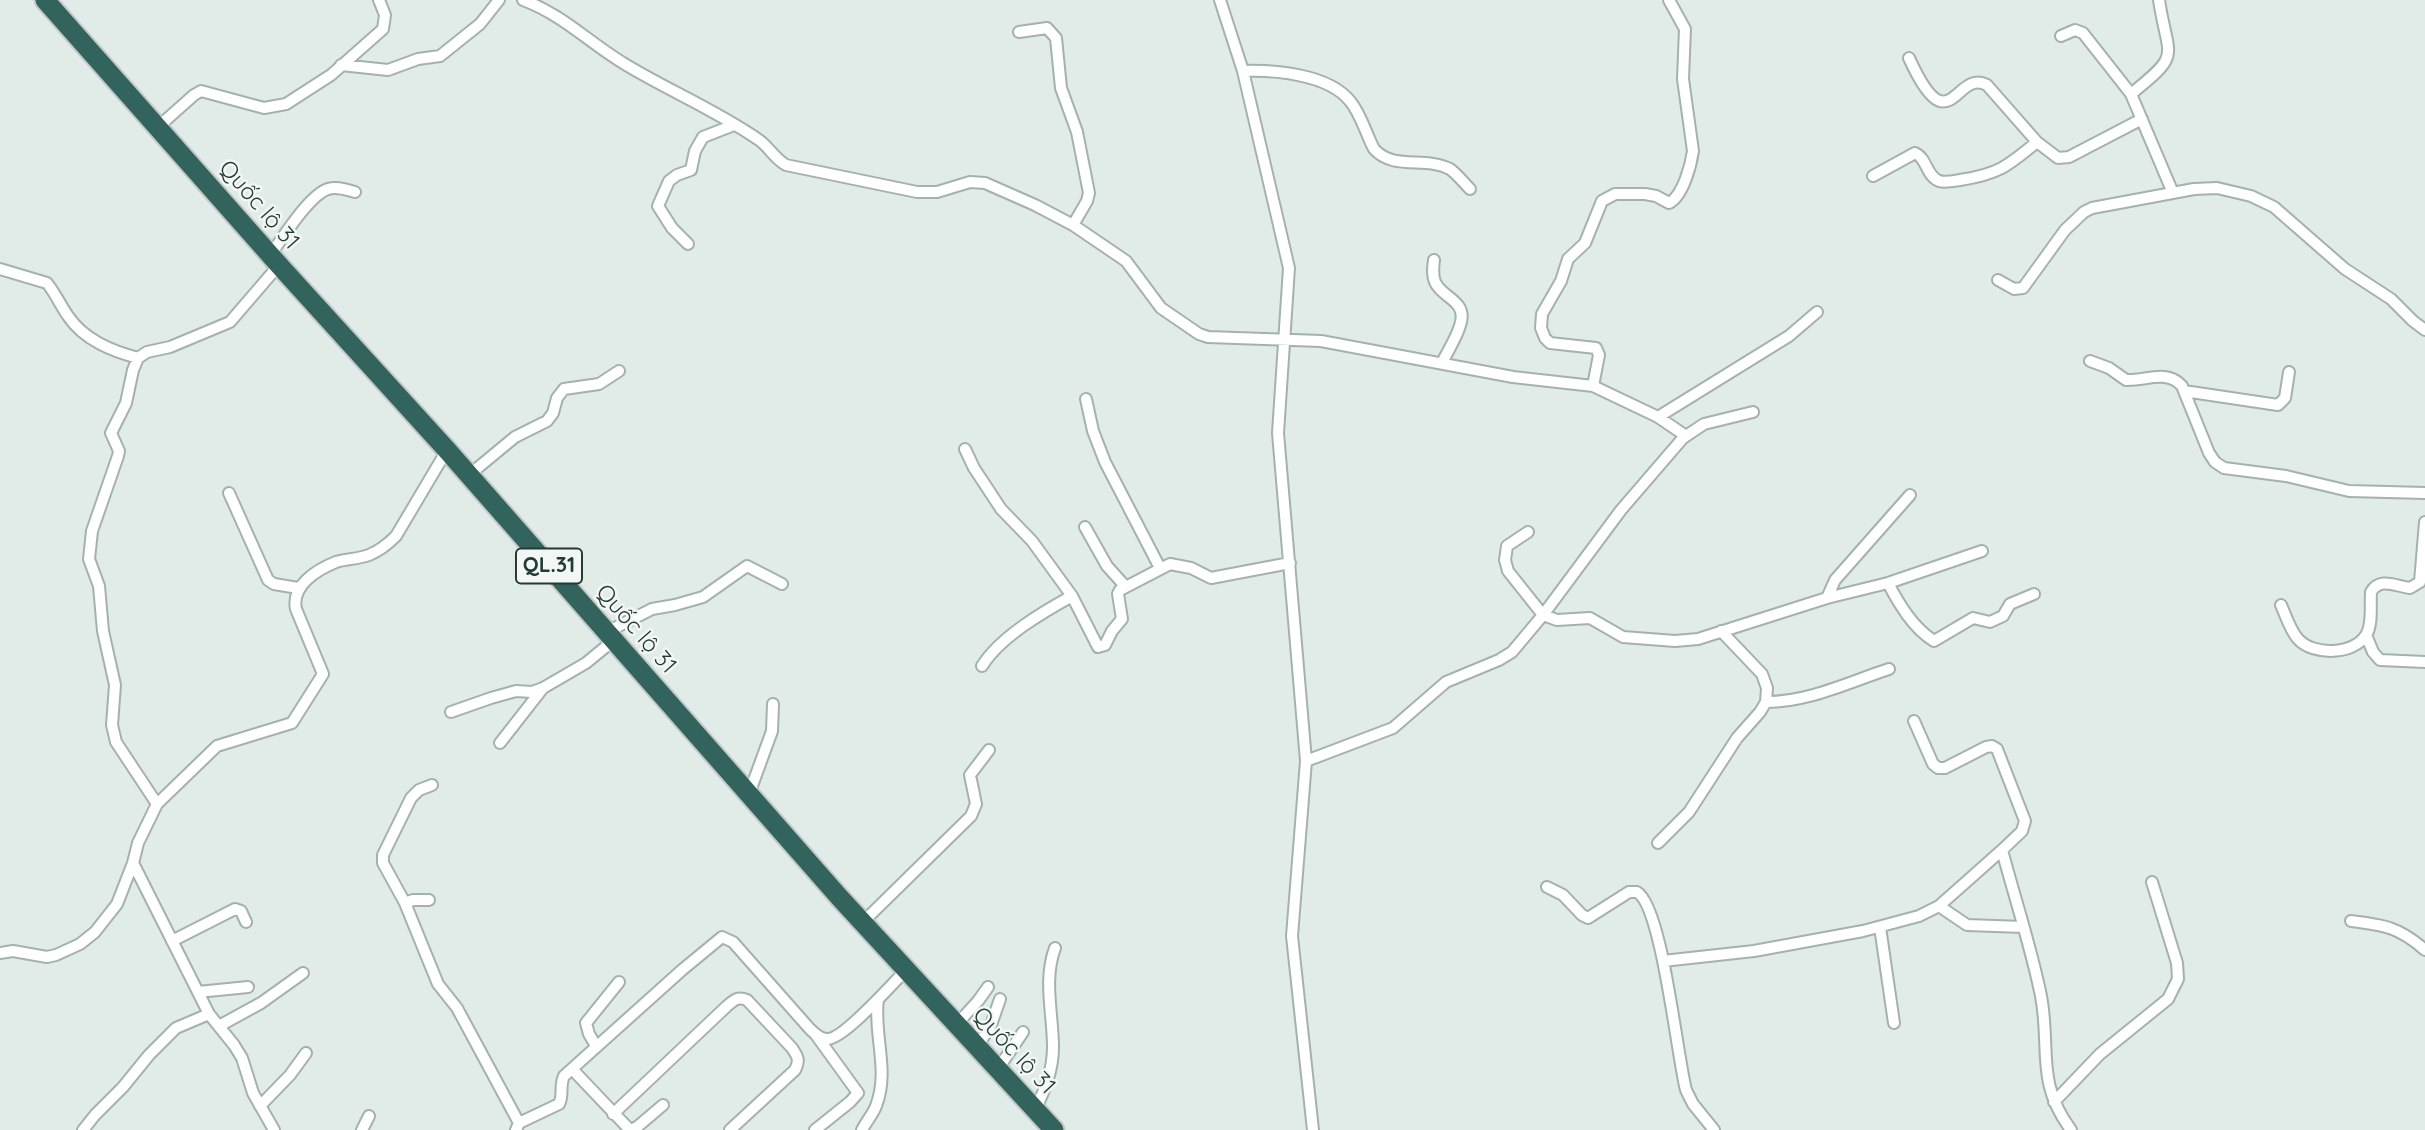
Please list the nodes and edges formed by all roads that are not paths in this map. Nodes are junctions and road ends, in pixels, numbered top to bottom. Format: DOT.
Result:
graph roads {
  1 [pos="45,0"];
  2 [pos="379,0"];
  3 [pos="499,0"];
  4 [pos="523,0"];
  5 [pos="1220,0"];
  6 [pos="1669,0"];
  7 [pos="2159,0"];
  8 [pos="1019,32"];
  9 [pos="2061,36"];
  10 [pos="1909,58"];
  11 [pos="341,65"];
  12 [pos="1243,71"];
  13 [pos="2131,94"];
  14 [pos="2142,119"];
  15 [pos="734,125"];
  16 [pos="158,127"];
  17 [pos="2037,142"];
  18 [pos="1873,176"];
  19 [pos="1470,189"];
  20 [pos="355,192"];
  21 [pos="2173,193"];
  22 [pos="1073,225"];
  23 [pos="688,244"];
  24 [pos="274,260"];
  25 [pos="1434,260"];
  26 [pos="0,269"];
  27 [pos="1998,280"];
  28 [pos="1817,312"];
  29 [pos="2425,330"];
  30 [pos="1283,338"];
  31 [pos="138,358"];
  32 [pos="2090,361"];
  33 [pos="1442,363"];
  34 [pos="619,370"];
  35 [pos="2289,372"];
  36 [pos="1593,386"];
  37 [pos="2184,391"];
  38 [pos="1086,399"];
  39 [pos="1754,412"];
  40 [pos="1658,417"];
  41 [pos="1686,436"];
  42 [pos="965,449"];
  43 [pos="447,450"];
  44 [pos="469,475"];
  45 [pos="229,493"];
  46 [pos="2425,493"];
  47 [pos="1910,495"];
  48 [pos="2425,522"];
  49 [pos="1085,527"];
  50 [pos="1528,532"];
  51 [pos="1982,551"];
  52 [pos="1290,563"];
  53 [pos="1160,568"];
  54 [pos="1888,583"];
  55 [pos="782,584"];
  56 [pos="1125,586"];
  57 [pos="298,588"];
  58 [pos="2034,594"];
  59 [pos="1072,596"];
  60 [pos="1827,597"];
  61 [pos="2281,605"];
  62 [pos="1542,615"];
  63 [pos="1721,631"];
  64 [pos="612,634"];
  65 [pos="2366,635"];
  66 [pos="2425,662"];
  67 [pos="982,666"];
  68 [pos="1889,668"];
  69 [pos="543,688"];
  70 [pos="1766,702"];
  71 [pos="773,704"];
  72 [pos="452,712"];
  73 [pos="1914,721"];
  74 [pos="500,743"];
  75 [pos="989,750"];
  76 [pos="1306,761"];
  77 [pos="432,785"];
  78 [pos="749,794"];
  79 [pos="157,804"];
  80 [pos="1658,843"];
  81 [pos="2002,850"];
  82 [pos="133,863"];
  83 [pos="2152,881"];
  84 [pos="1547,887"];
  85 [pos="429,900"];
  86 [pos="405,903"];
  87 [pos="1939,906"];
  88 [pos="2351,921"];
  89 [pos="246,922"];
  90 [pos="863,922"];
  91 [pos="1880,927"];
  92 [pos="2023,927"];
  93 [pos="172,942"];
  94 [pos="1055,948"];
  95 [pos="2425,950"];
  96 [pos="0,953"];
  97 [pos="1663,961"];
  98 [pos="906,970"];
  99 [pos="303,973"];
  100 [pos="619,982"];
  101 [pos="248,987"];
  102 [pos="988,987"];
  103 [pos="198,992"];
  104 [pos="877,999"];
  105 [pos="1000,999"];
  106 [pos="209,1014"];
  107 [pos="1894,1023"];
  108 [pos="957,1024"];
  109 [pos="219,1026"];
  110 [pos="1023,1032"];
  111 [pos="817,1035"];
  112 [pos="596,1046"];
  113 [pos="977,1046"];
  114 [pos="306,1053"];
  115 [pos="572,1069"];
  116 [pos="998,1069"];
  117 [pos="2054,1101"];
  118 [pos="663,1105"];
  119 [pos="260,1106"];
  120 [pos="1035,1110"];
  121 [pos="614,1114"];
  122 [pos="369,1116"];
  123 [pos="517,1127"];
  124 [pos="83,1130"];
  125 [pos="274,1130"];
  126 [pos="362,1130"];
  127 [pos="630,1130"];
  128 [pos="730,1130"];
  129 [pos="815,1130"];
  130 [pos="862,1130"];
  131 [pos="1054,1130"];
  132 [pos="1313,1130"];
  133 [pos="1714,1130"];
  134 [pos="2071,1130"];
  1 -- 16 [label="highway, Quốc lộ 31 / QL.31"];
  2 -- 11 [label="street"];
  3 -- 11 [label="street"];
  4 -- 15 [label="street"];
  5 -- 12 [label="street"];
  6 -- 36 [label="street"];
  7 -- 13 [label="street"];
  8 -- 22 [label="street"];
  9 -- 13 [label="street"];
  10 -- 17 [label="street"];
  11 -- 16 [label="street"];
  12 -- 19 [label="street"];
  12 -- 30 [label="street"];
  13 -- 14 [label="street"];
  14 -- 17 [label="street"];
  14 -- 21 [label="street"];
  15 -- 22 [label="street"];
  15 -- 23 [label="street"];
  16 -- 24 [label="highway, Quốc lộ 31 / QL.31"];
  17 -- 18 [label="street"];
  20 -- 24 [label="street"];
  21 -- 27 [label="street"];
  21 -- 29 [label="street"];
  22 -- 30 [label="street"];
  24 -- 31 [label="street"];
  24 -- 43 [label="highway, Quốc lộ 31 / QL.31"];
  25 -- 33 [label="street"];
  26 -- 31 [label="street"];
  28 -- 40 [label="street"];
  30 -- 33 [label="street"];
  30 -- 52 [label="street"];
  31 -- 79 [label="street"];
  32 -- 37 [label="street"];
  33 -- 36 [label="street"];
  34 -- 44 [label="street"];
  35 -- 37 [label="street"];
  36 -- 40 [label="street"];
  37 -- 46 [label="street"];
  38 -- 53 [label="street"];
  39 -- 41 [label="street"];
  40 -- 41 [label="street"];
  41 -- 62 [label="street"];
  42 -- 59 [label="street"];
  43 -- 44 [label="highway, Quốc lộ 31 / QL.31"];
  43 -- 57 [label="street"];
  44 -- 64 [label="highway, Quốc lộ 31 / QL.31"];
  45 -- 57 [label="street"];
  47 -- 60 [label="street"];
  48 -- 65 [label="street"];
  49 -- 56 [label="street"];
  50 -- 62 [label="street"];
  51 -- 54 [label="street"];
  52 -- 53 [label="street"];
  52 -- 76 [label="street"];
  53 -- 56 [label="street"];
  54 -- 58 [label="street"];
  54 -- 60 [label="street"];
  55 -- 64 [label="street"];
  56 -- 59 [label="street"];
  57 -- 79 [label="street"];
  59 -- 67 [label="street"];
  60 -- 63 [label="street"];
  61 -- 65 [label="street"];
  62 -- 63 [label="street"];
  62 -- 76 [label="street"];
  63 -- 70 [label="street"];
  64 -- 69 [label="street"];
  64 -- 78 [label="highway, Quốc lộ 31 / QL.31"];
  65 -- 66 [label="street"];
  68 -- 70 [label="street"];
  69 -- 72 [label="street"];
  69 -- 74 [label="street"];
  70 -- 80 [label="street"];
  71 -- 78 [label="street"];
  73 -- 81 [label="street"];
  75 -- 90 [label="street"];
  76 -- 132 [label="street"];
  77 -- 86 [label="street"];
  78 -- 90 [label="highway, Quốc lộ 31 / QL.31"];
  79 -- 82 [label="street"];
  81 -- 87 [label="street"];
  81 -- 92 [label="street"];
  82 -- 93 [label="street"];
  82 -- 96 [label="street"];
  83 -- 117 [label="street"];
  84 -- 97 [label="street"];
  85 -- 86 [label="street"];
  86 -- 123 [label="street"];
  87 -- 91 [label="street"];
  87 -- 92 [label="street"];
  88 -- 95 [label="street"];
  89 -- 93 [label="street"];
  90 -- 98 [label="highway, Quốc lộ 31 / QL.31"];
  91 -- 97 [label="street"];
  91 -- 107 [label="street"];
  92 -- 117 [label="street"];
  93 -- 103 [label="street"];
  94 -- 120 [label="street"];
  97 -- 133 [label="street"];
  98 -- 104 [label="street"];
  98 -- 108 [label="highway, Quốc lộ 31 / QL.31"];
  99 -- 109 [label="street"];
  100 -- 112 [label="street"];
  101 -- 103 [label="street"];
  102 -- 108 [label="street"];
  103 -- 106 [label="street"];
  104 -- 111 [label="street"];
  104 -- 130 [label="street"];
  105 -- 113 [label="street"];
  106 -- 109 [label="street"];
  106 -- 124 [label="street"];
  108 -- 113 [label="highway, Quốc lộ 31 / QL.31"];
  109 -- 119 [label="street"];
  110 -- 116 [label="street"];
  111 -- 112 [label="street"];
  111 -- 129 [label="street"];
  112 -- 115 [label="street"];
  113 -- 116 [label="highway, Quốc lộ 31 / QL.31"];
  114 -- 119 [label="street"];
  115 -- 121 [label="street"];
  115 -- 123 [label="street"];
  116 -- 120 [label="highway, Quốc lộ 31 / QL.31"];
  117 -- 134 [label="street"];
  118 -- 127 [label="street"];
  119 -- 125 [label="street"];
  120 -- 131 [label="highway, Quốc lộ 31 / QL.31"];
  121 -- 127 [label="street"];
  121 -- 128 [label="street"];
  122 -- 126 [label="street"];
}
